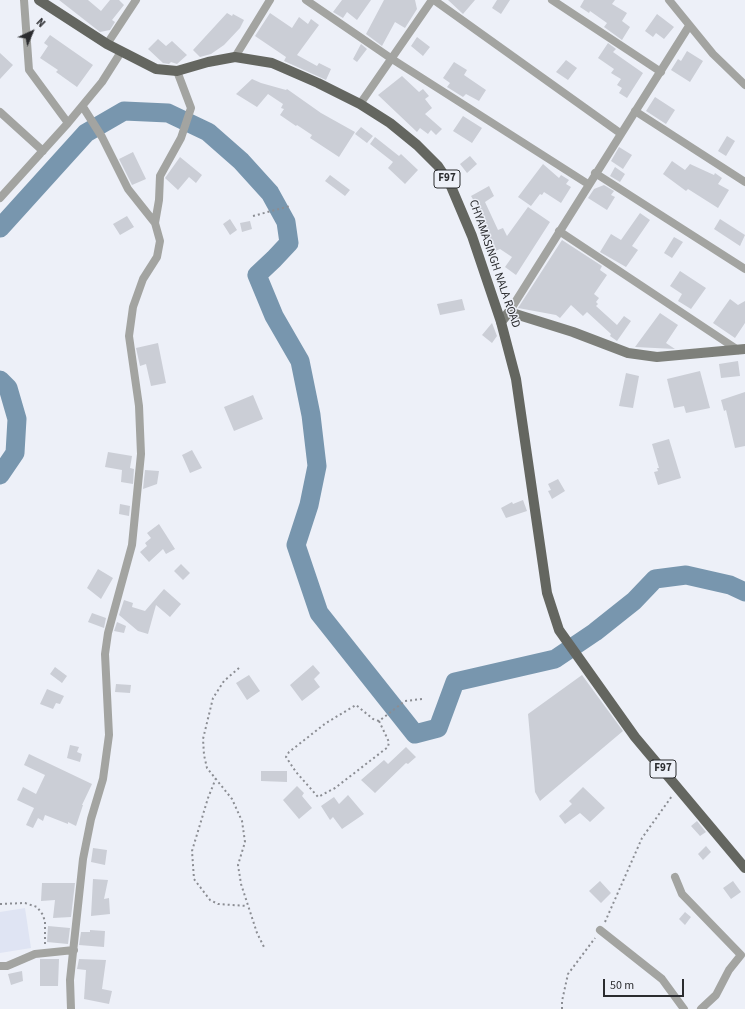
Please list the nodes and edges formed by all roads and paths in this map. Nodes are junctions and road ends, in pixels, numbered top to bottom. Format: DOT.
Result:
graph roads {
  1 [pos="24,0"];
  2 [pos="39,0"];
  3 [pos="136,0"];
  4 [pos="270,0"];
  5 [pos="306,0"];
  6 [pos="433,0"];
  7 [pos="552,0"];
  8 [pos="669,0"];
  9 [pos="51,3"];
  10 [pos="689,26"];
  11 [pos="107,44"];
  12 [pos="122,52"];
  13 [pos="234,58"];
  14 [pos="392,59"];
  15 [pos="177,71"];
  16 [pos="661,72"];
  17 [pos="745,84"];
  18 [pos="360,104"];
  19 [pos="82,107"];
  20 [pos="0,112"];
  21 [pos="635,112"];
  22 [pos="68,123"];
  23 [pos="620,133"];
  24 [pos="43,151"];
  25 [pos="596,173"];
  26 [pos="745,182"];
  27 [pos="588,184"];
  28 [pos="0,198"];
  29 [pos="290,206"];
  30 [pos="253,216"];
  31 [pos="155,223"];
  32 [pos="559,231"];
  33 [pos="745,269"];
  34 [pos="509,312"];
  35 [pos="501,322"];
  36 [pos="742,349"];
  37 [pos="239,668"];
  38 [pos="422,699"];
  39 [pos="379,721"];
  40 [pos="216,778"];
  41 [pos="679,788"];
  42 [pos="745,868"];
  43 [pos="675,877"];
  44 [pos="0,904"];
  45 [pos="247,906"];
  46 [pos="600,930"];
  47 [pos="265,949"];
  48 [pos="74,950"];
  49 [pos="43,954"];
  50 [pos="0,966"];
  51 [pos="70,1009"];
  52 [pos="562,1009"];
  53 [pos="684,1009"];
  54 [pos="701,1009"];
  1 -- 22 [label="street"];
  2 -- 9 [label="main road, CHYAMASINGH NALA ROAD / F97"];
  3 -- 11 [label="street"];
  4 -- 13 [label="street"];
  5 -- 14 [label="street"];
  6 -- 14 [label="street"];
  6 -- 23 [label="street"];
  7 -- 16 [label="street"];
  8 -- 10 [label="street"];
  9 -- 11 [label="main road, CHYAMASINGH NALA ROAD / F97"];
  10 -- 16 [label="street"];
  10 -- 17 [label="street"];
  11 -- 12 [label="main road, CHYAMASINGH NALA ROAD / F97"];
  12 -- 15 [label="main road, CHYAMASINGH NALA ROAD / F97"];
  12 -- 19 [label="street"];
  13 -- 15 [label="main road, CHYAMASINGH NALA ROAD / F97"];
  13 -- 18 [label="main road, CHYAMASINGH NALA ROAD / F97"];
  14 -- 18 [label="street"];
  14 -- 27 [label="street"];
  15 -- 31 [label="street"];
  16 -- 21 [label="street"];
  18 -- 35 [label="main road, CHYAMASINGH NALA ROAD / F97"];
  19 -- 22 [label="street"];
  19 -- 31 [label="street"];
  20 -- 24 [label="street"];
  21 -- 23 [label="street"];
  21 -- 26 [label="street"];
  22 -- 24 [label="street"];
  23 -- 25 [label="street"];
  24 -- 28 [label="street"];
  25 -- 27 [label="street"];
  25 -- 33 [label="street"];
  27 -- 32 [label="street"];
  29 -- 30 [label="path"];
  31 -- 48 [label="street"];
  32 -- 34 [label="street"];
  32 -- 36 [label="street"];
  34 -- 35 [label="main road"];
  34 -- 36 [label="main road"];
  35 -- 41 [label="main road, CHYAMASINGH NALA ROAD / F97"];
  37 -- 40 [label="path"];
  38 -- 39 [label="path"];
  39 -- 39 [label="path"];
  40 -- 45 [label="path"];
  40 -- 45 [label="path"];
  41 -- 42 [label="main road, F97"];
  41 -- 46 [label="path"];
  43 -- 54 [label="street"];
  44 -- 49 [label="path"];
  45 -- 47 [label="path"];
  46 -- 52 [label="path"];
  46 -- 53 [label="street"];
  48 -- 49 [label="street"];
  48 -- 51 [label="street"];
  49 -- 50 [label="street"];
}
